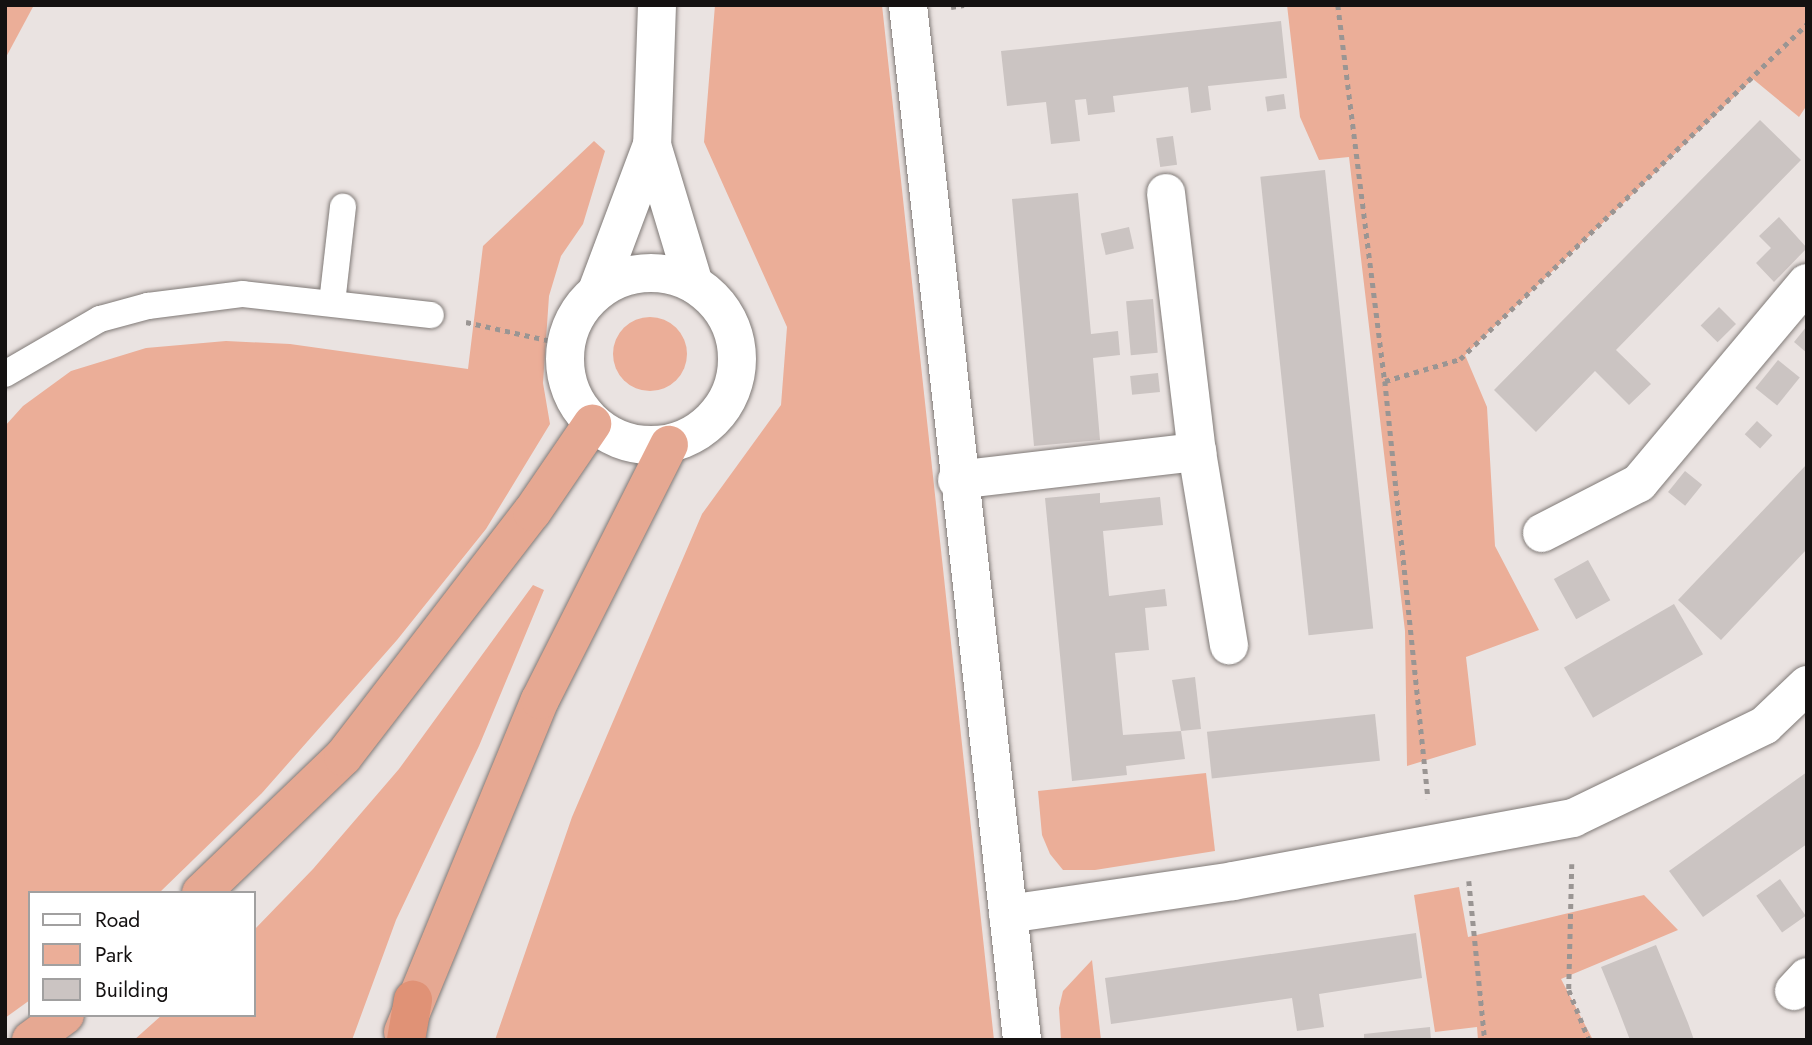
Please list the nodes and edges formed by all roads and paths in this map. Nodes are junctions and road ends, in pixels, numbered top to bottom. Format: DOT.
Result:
graph roads {
  1 [pos="657,5"];
  2 [pos="908,5"];
  3 [pos="1338,5"];
  4 [pos="1807,24"];
  5 [pos="652,145"];
  6 [pos="1166,193"];
  7 [pos="343,207"];
  8 [pos="1807,283"];
  9 [pos="694,284"];
  10 [pos="597,291"];
  11 [pos="332,303"];
  12 [pos="431,315"];
  13 [pos="565,344"];
  14 [pos="5,374"];
  15 [pos="1385,381"];
  16 [pos="592,424"];
  17 [pos="668,444"];
  18 [pos="1198,452"];
  19 [pos="957,481"];
  20 [pos="1542,533"];
  21 [pos="1228,645"];
  22 [pos="1807,685"];
  23 [pos="1573,818"];
  24 [pos="1449,842"];
  25 [pos="203,891"];
  26 [pos="1008,915"];
  27 [pos="414,1000"];
  28 [pos="62,1017"];
  29 [pos="31,1040"];
  30 [pos="401,1040"];
  31 [pos="406,1040"];
  32 [pos="1022,1040"];
  33 [pos="1485,1040"];
  34 [pos="1590,1040"];
  1 -- 5 [label="street"];
  2 -- 19 [label="street"];
  3 -- 15 [label="path"];
  4 -- 15 [label="path"];
  5 -- 9 [label="street"];
  5 -- 10 [label="street"];
  6 -- 18 [label="street"];
  7 -- 11 [label="lane"];
  8 -- 20 [label="street"];
  9 -- 10 [label="street"];
  9 -- 17 [label="street"];
  10 -- 13 [label="street"];
  11 -- 12 [label="lane"];
  11 -- 14 [label="lane"];
  12 -- 13 [label="path"];
  13 -- 16 [label="street"];
  15 -- 24 [label="path"];
  16 -- 17 [label="street"];
  16 -- 25 [label="highway"];
  17 -- 27 [label="highway"];
  18 -- 19 [label="street"];
  18 -- 21 [label="street"];
  19 -- 26 [label="street"];
  22 -- 23 [label="street"];
  23 -- 24 [label="street"];
  23 -- 34 [label="path"];
  24 -- 26 [label="street"];
  24 -- 33 [label="path"];
  26 -- 32 [label="street"];
  27 -- 30 [label="highway"];
  27 -- 31 [label="highway"];
  28 -- 29 [label="highway"];
}
